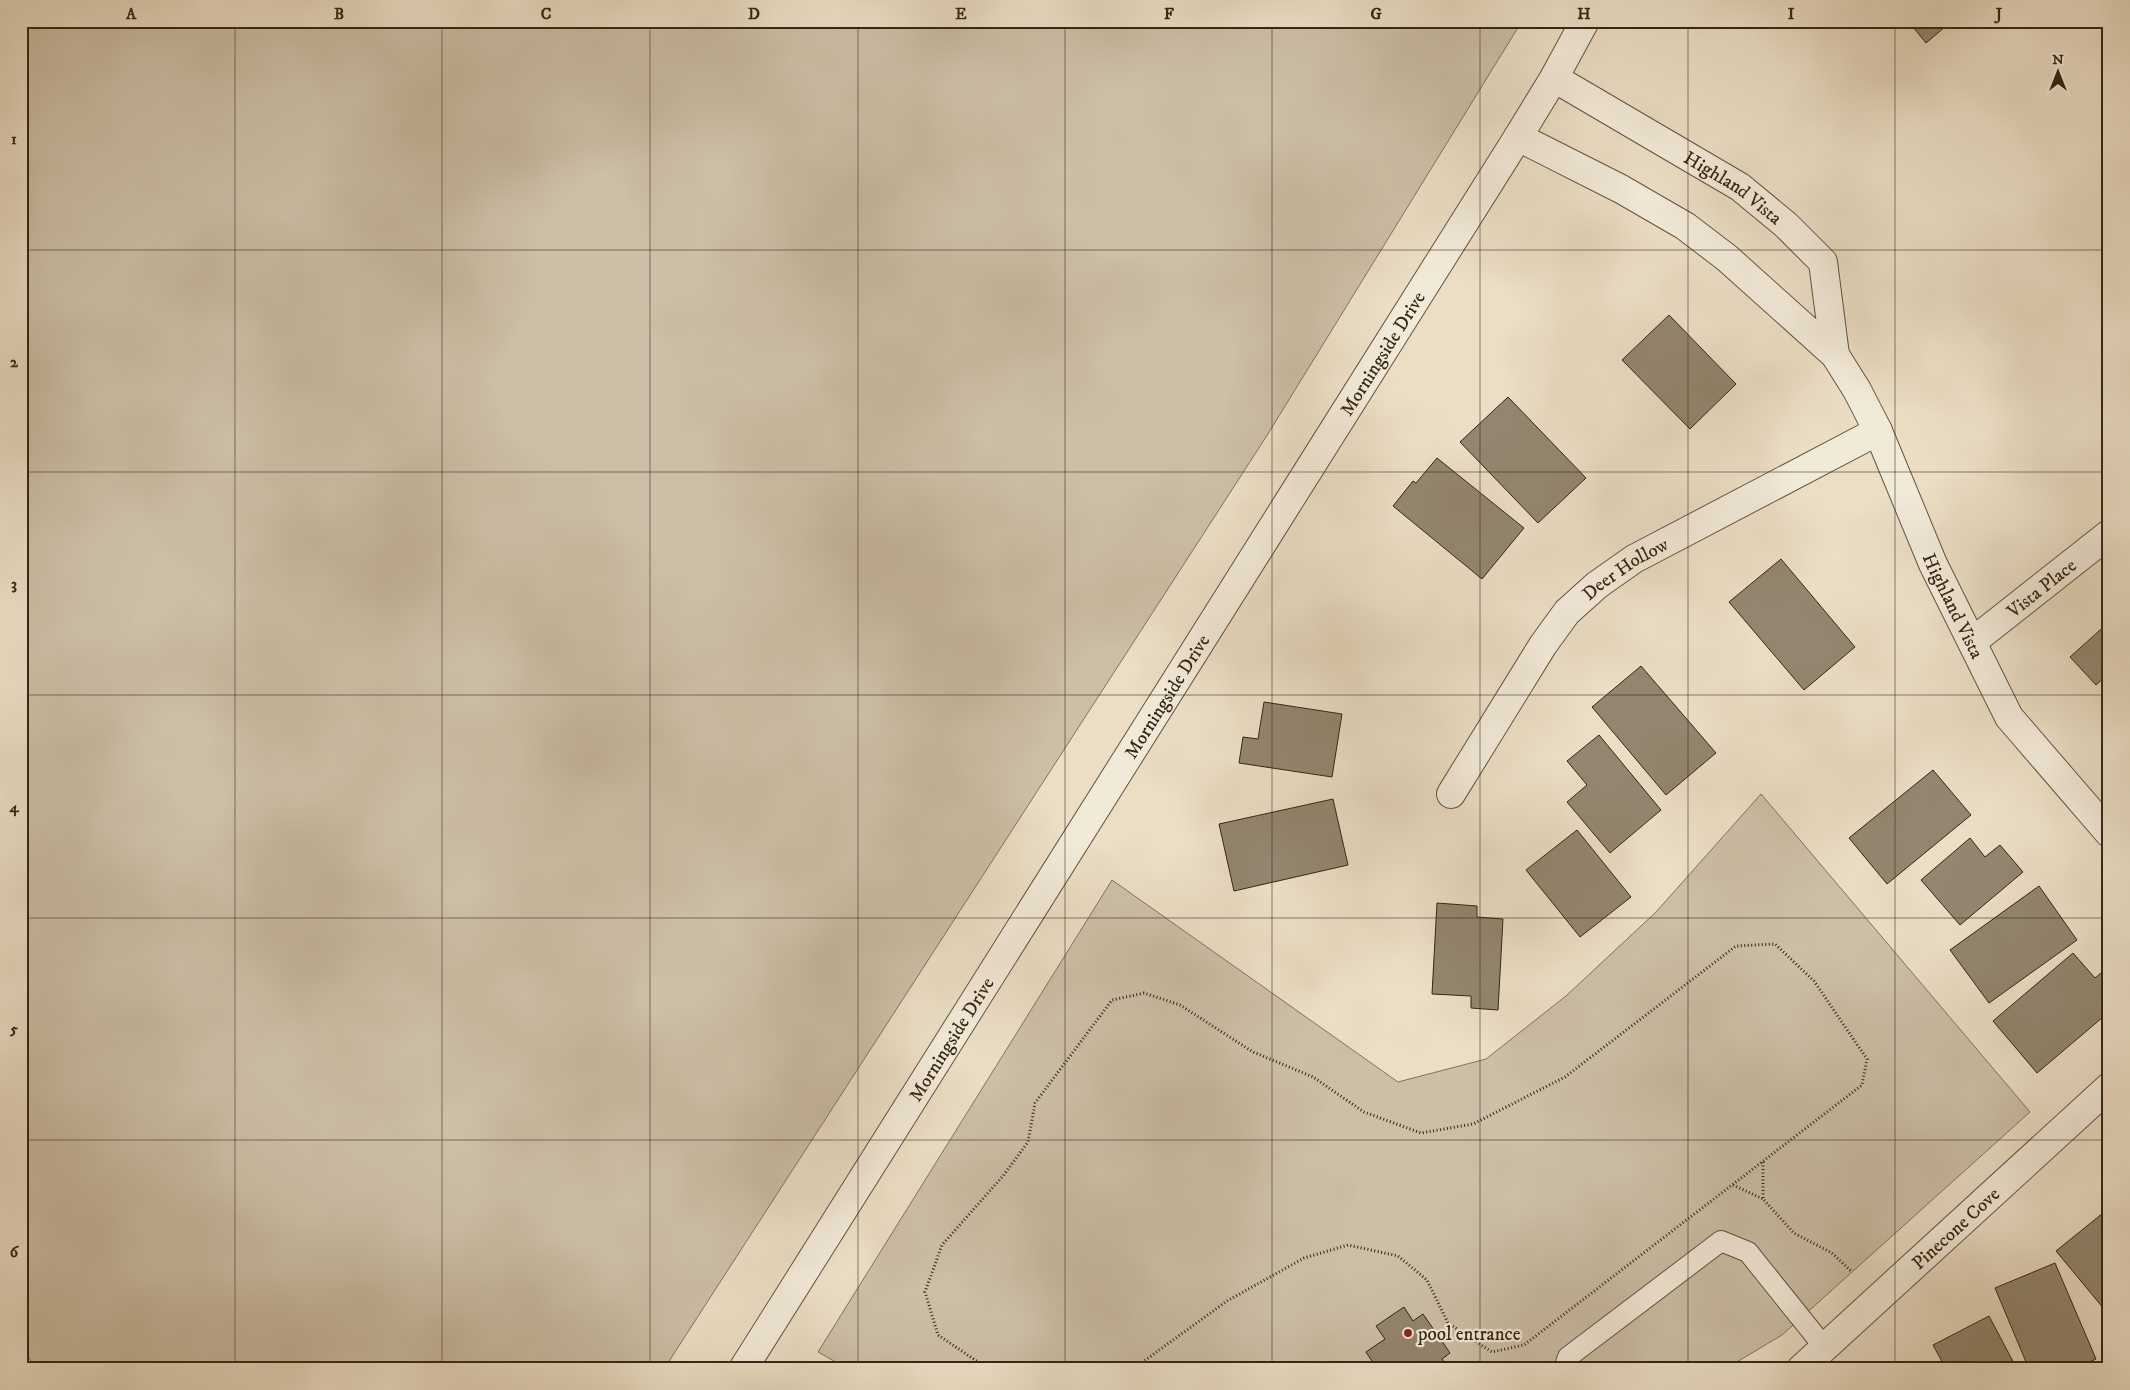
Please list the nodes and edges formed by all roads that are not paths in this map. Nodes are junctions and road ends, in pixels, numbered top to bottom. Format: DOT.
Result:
graph roads {
  1 [pos="1585,21"];
  2 [pos="1554,78"];
  3 [pos="1518,136"];
  4 [pos="1835,355"];
  5 [pos="1878,431"];
  6 [pos="2109,534"];
  7 [pos="1972,642"];
  8 [pos="1451,794"];
  9 [pos="2109,834"];
  10 [pos="2109,1087"];
  11 [pos="1825,1348"];
  12 [pos="743,1369"];
  13 [pos="1564,1369"];
  14 [pos="1801,1369"];
  1 -- 2 [label="street, Morningside Drive"];
  2 -- 3 [label="street, Morningside Drive"];
  2 -- 4 [label="street, Highland Vista"];
  3 -- 4 [label="street, Highland Vista"];
  3 -- 12 [label="street, Morningside Drive"];
  4 -- 5 [label="street, Highland Vista"];
  5 -- 7 [label="street, Highland Vista"];
  5 -- 8 [label="street, Deer Hollow"];
  6 -- 7 [label="street, Vista Place"];
  7 -- 9 [label="street, Highland Vista"];
  10 -- 11 [label="street, Pinecone Cove"];
  11 -- 13 [label="lane"];
  11 -- 14 [label="street, Pinecone Cove"];
}
